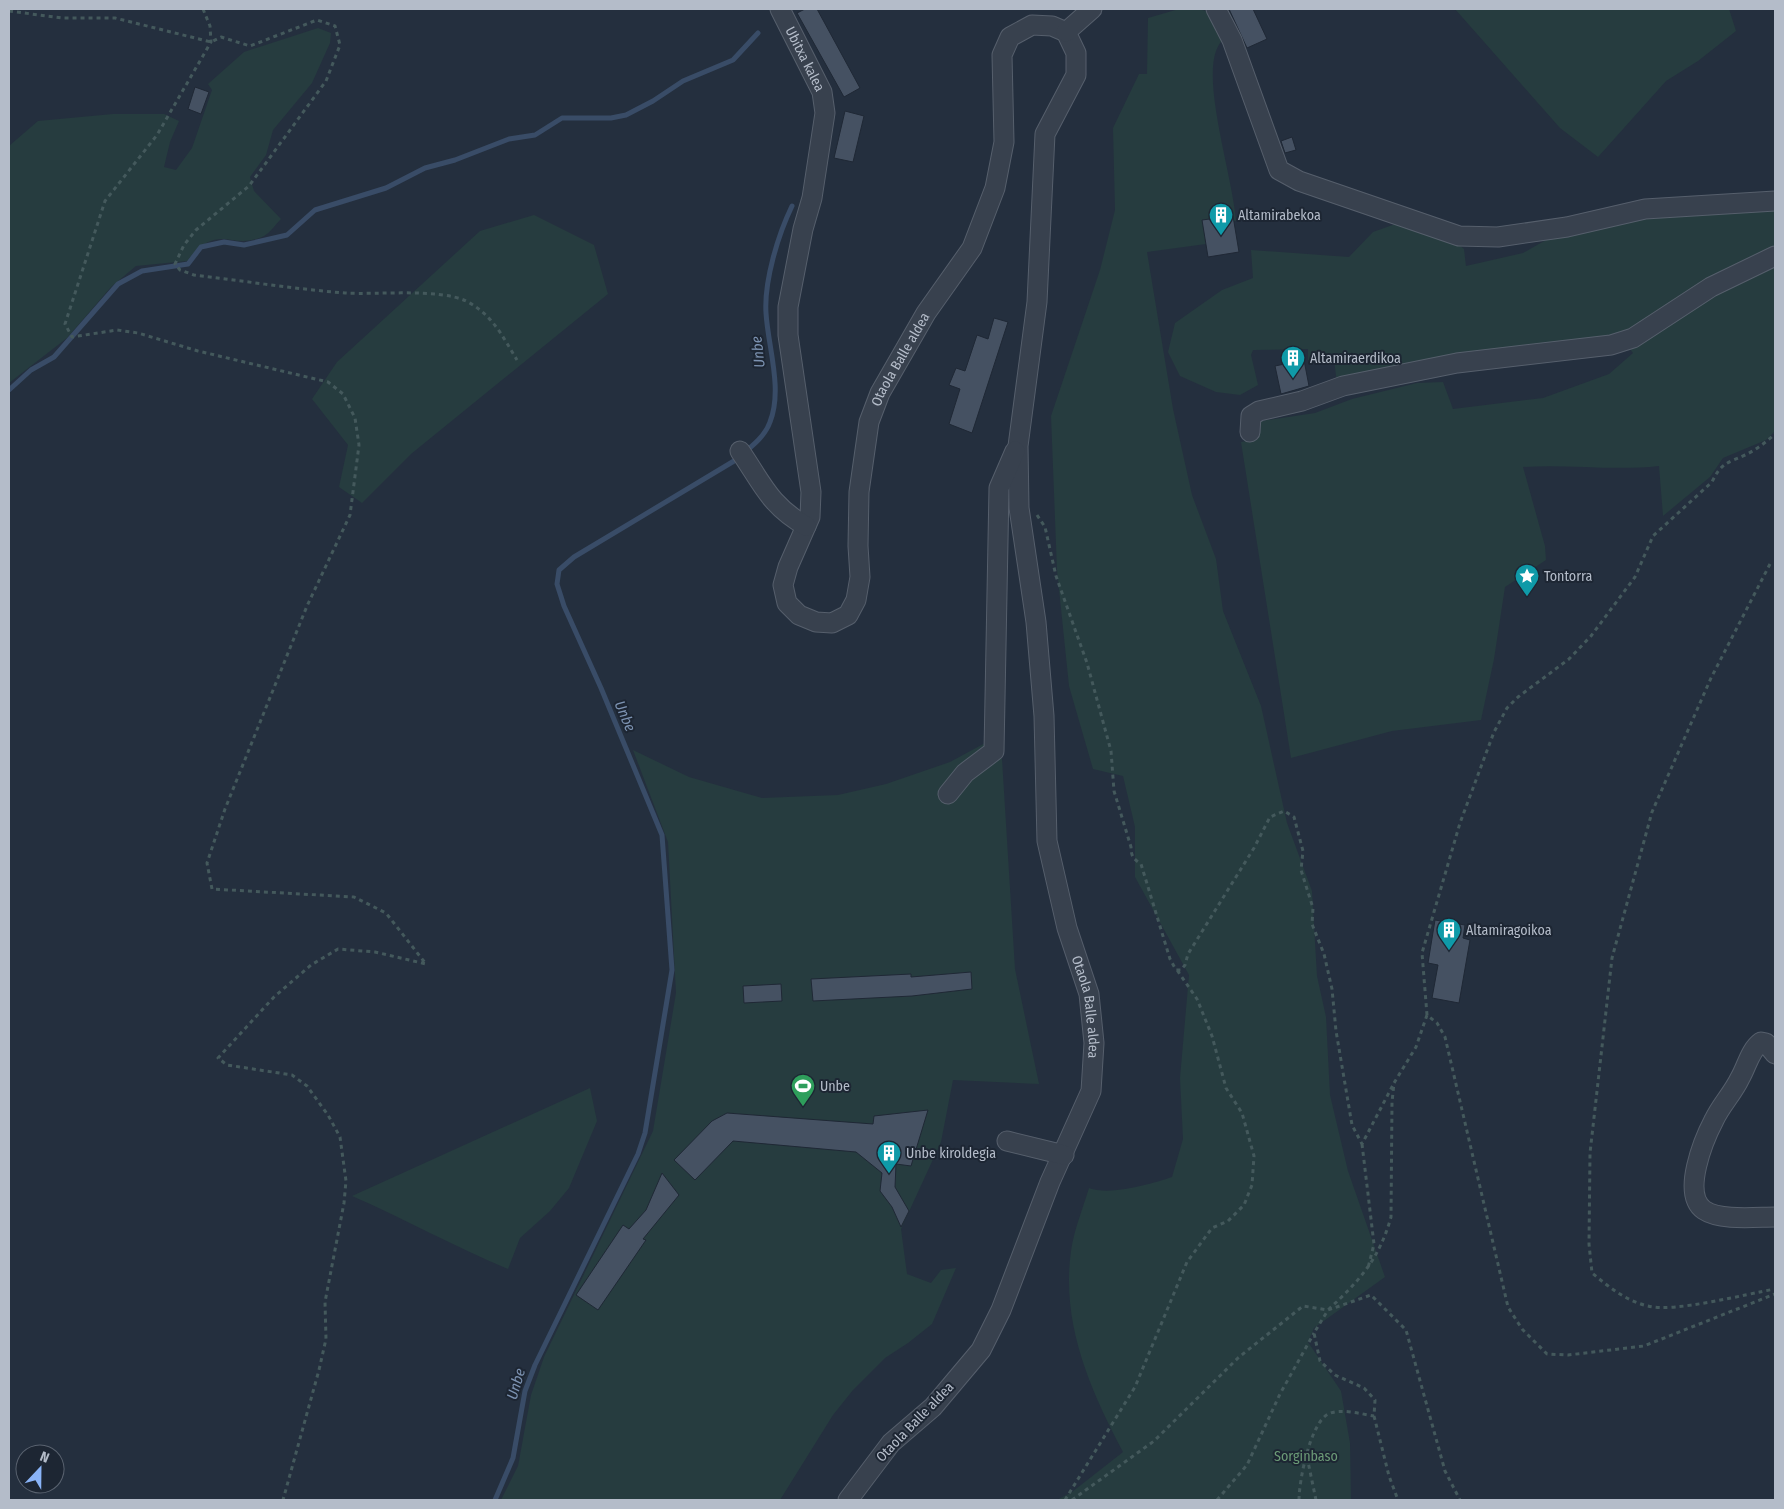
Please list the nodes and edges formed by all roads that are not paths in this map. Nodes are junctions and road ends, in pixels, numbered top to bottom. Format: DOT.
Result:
graph roads {
  1 [pos="780,9"];
  2 [pos="1092,9"];
  3 [pos="1216,9"];
  4 [pos="1066,32"];
  5 [pos="825,113"];
  6 [pos="1775,201"];
  7 [pos="1775,256"];
  8 [pos="1250,432"];
  9 [pos="1018,446"];
  10 [pos="740,451"];
  11 [pos="806,526"];
  12 [pos="948,794"];
  13 [pos="1775,1054"];
  14 [pos="1007,1140"];
  15 [pos="1064,1155"];
  16 [pos="1775,1217"];
  17 [pos="848,1500"];
  1 -- 5 [label="street, Ubitxa kalea"];
  2 -- 4 [label="street"];
  3 -- 6 [label="street"];
  4 -- 9 [label="street, Otaola Balle aldea"];
  4 -- 11 [label="street, Otaola Balle aldea"];
  5 -- 11 [label="street, Otaola Balle aldea"];
  7 -- 8 [label="street"];
  9 -- 12 [label="street, Otaola Balle aldea"];
  9 -- 15 [label="street, Otaola Balle aldea"];
  10 -- 11 [label="street"];
  13 -- 16 [label="street"];
  14 -- 15 [label="street"];
  15 -- 17 [label="street, Otaola Balle aldea"];
}
